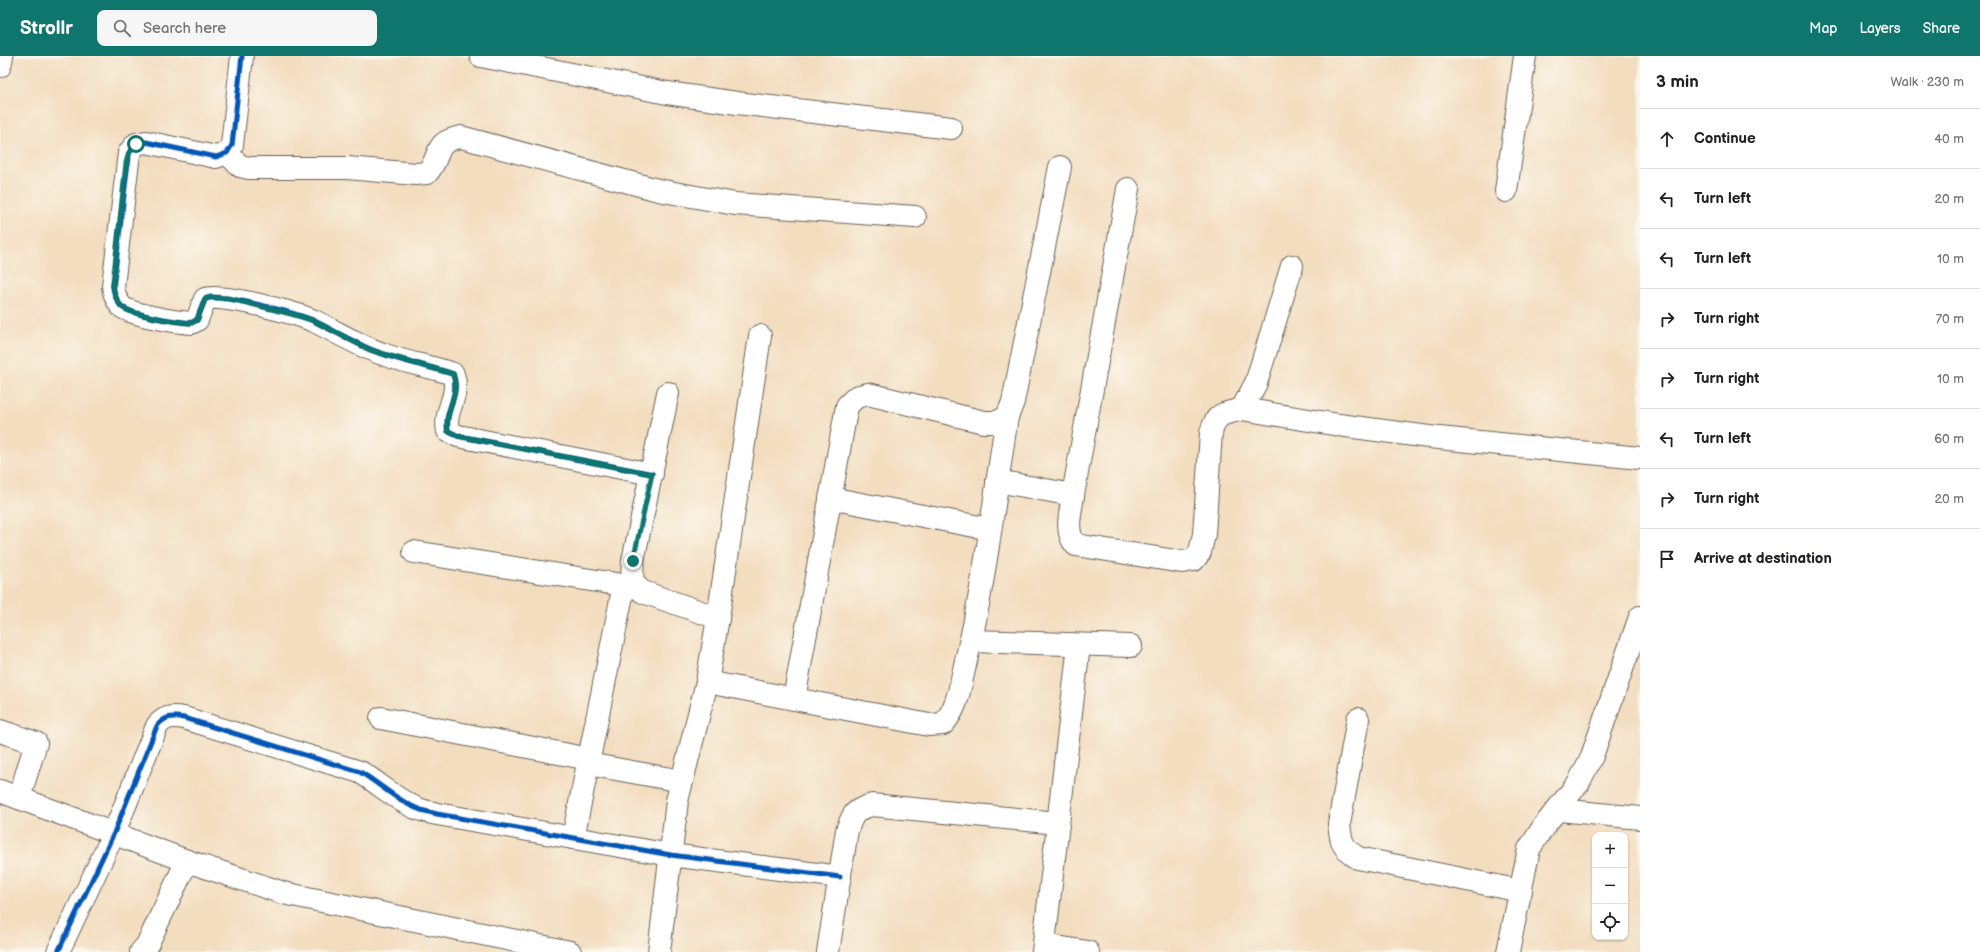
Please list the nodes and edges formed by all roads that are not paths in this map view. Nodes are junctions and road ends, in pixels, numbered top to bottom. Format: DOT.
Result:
graph roads {
  1 [pos="2,56"];
  2 [pos="242,56"];
  3 [pos="481,56"];
  4 [pos="1525,56"];
  5 [pos="0,64"];
  6 [pos="951,128"];
  7 [pos="227,153"];
  8 [pos="1060,167"];
  9 [pos="1128,189"];
  10 [pos="1506,192"];
  11 [pos="914,217"];
  12 [pos="1292,266"];
  13 [pos="760,336"];
  14 [pos="668,393"];
  15 [pos="1242,409"];
  16 [pos="1007,417"];
  17 [pos="1640,458"];
  18 [pos="652,474"];
  19 [pos="997,481"];
  20 [pos="1073,495"];
  21 [pos="830,498"];
  22 [pos="990,529"];
  23 [pos="414,552"];
  24 [pos="630,586"];
  25 [pos="1640,617"];
  26 [pos="718,618"];
  27 [pos="971,641"];
  28 [pos="1079,645"];
  29 [pos="1131,646"];
  30 [pos="707,682"];
  31 [pos="794,699"];
  32 [pos="381,718"];
  33 [pos="1358,719"];
  34 [pos="0,731"];
  35 [pos="588,762"];
  36 [pos="682,781"];
  37 [pos="9,794"];
  38 [pos="1559,810"];
  39 [pos="1640,818"];
  40 [pos="1058,823"];
  41 [pos="114,833"];
  42 [pos="573,838"];
  43 [pos="671,855"];
  44 [pos="187,861"];
  45 [pos="840,877"];
  46 [pos="1521,891"];
  47 [pos="1043,949"];
  48 [pos="58,952"];
  49 [pos="142,952"];
  50 [pos="570,952"];
  51 [pos="658,952"];
  52 [pos="828,952"];
  53 [pos="1088,952"];
  54 [pos="1508,952"];
  1 -- 5 [label="street"];
  2 -- 7 [label="street"];
  3 -- 6 [label="street"];
  4 -- 10 [label="street"];
  7 -- 11 [label="street"];
  7 -- 18 [label="street"];
  8 -- 16 [label="street"];
  9 -- 20 [label="street"];
  12 -- 15 [label="street"];
  13 -- 26 [label="street"];
  14 -- 18 [label="street"];
  15 -- 17 [label="street"];
  15 -- 20 [label="street"];
  16 -- 19 [label="street"];
  16 -- 21 [label="street"];
  18 -- 24 [label="street"];
  19 -- 20 [label="street"];
  19 -- 22 [label="street"];
  21 -- 22 [label="street"];
  21 -- 31 [label="street"];
  22 -- 27 [label="street"];
  23 -- 24 [label="street"];
  24 -- 26 [label="street"];
  24 -- 35 [label="street"];
  25 -- 38 [label="street"];
  26 -- 30 [label="street"];
  27 -- 28 [label="street"];
  27 -- 31 [label="street"];
  28 -- 29 [label="street"];
  28 -- 40 [label="street"];
  30 -- 31 [label="street"];
  30 -- 36 [label="street"];
  32 -- 35 [label="street"];
  33 -- 46 [label="street"];
  34 -- 37 [label="street"];
  35 -- 36 [label="street"];
  35 -- 42 [label="street"];
  36 -- 43 [label="street"];
  37 -- 41 [label="street"];
  38 -- 39 [label="street"];
  38 -- 46 [label="street"];
  40 -- 45 [label="street"];
  40 -- 47 [label="street"];
  41 -- 42 [label="street"];
  41 -- 44 [label="street"];
  41 -- 48 [label="street"];
  42 -- 43 [label="street"];
  43 -- 45 [label="street"];
  43 -- 51 [label="street"];
  44 -- 49 [label="street"];
  44 -- 50 [label="street"];
  45 -- 52 [label="street"];
  46 -- 54 [label="street"];
  47 -- 53 [label="street"];
}
